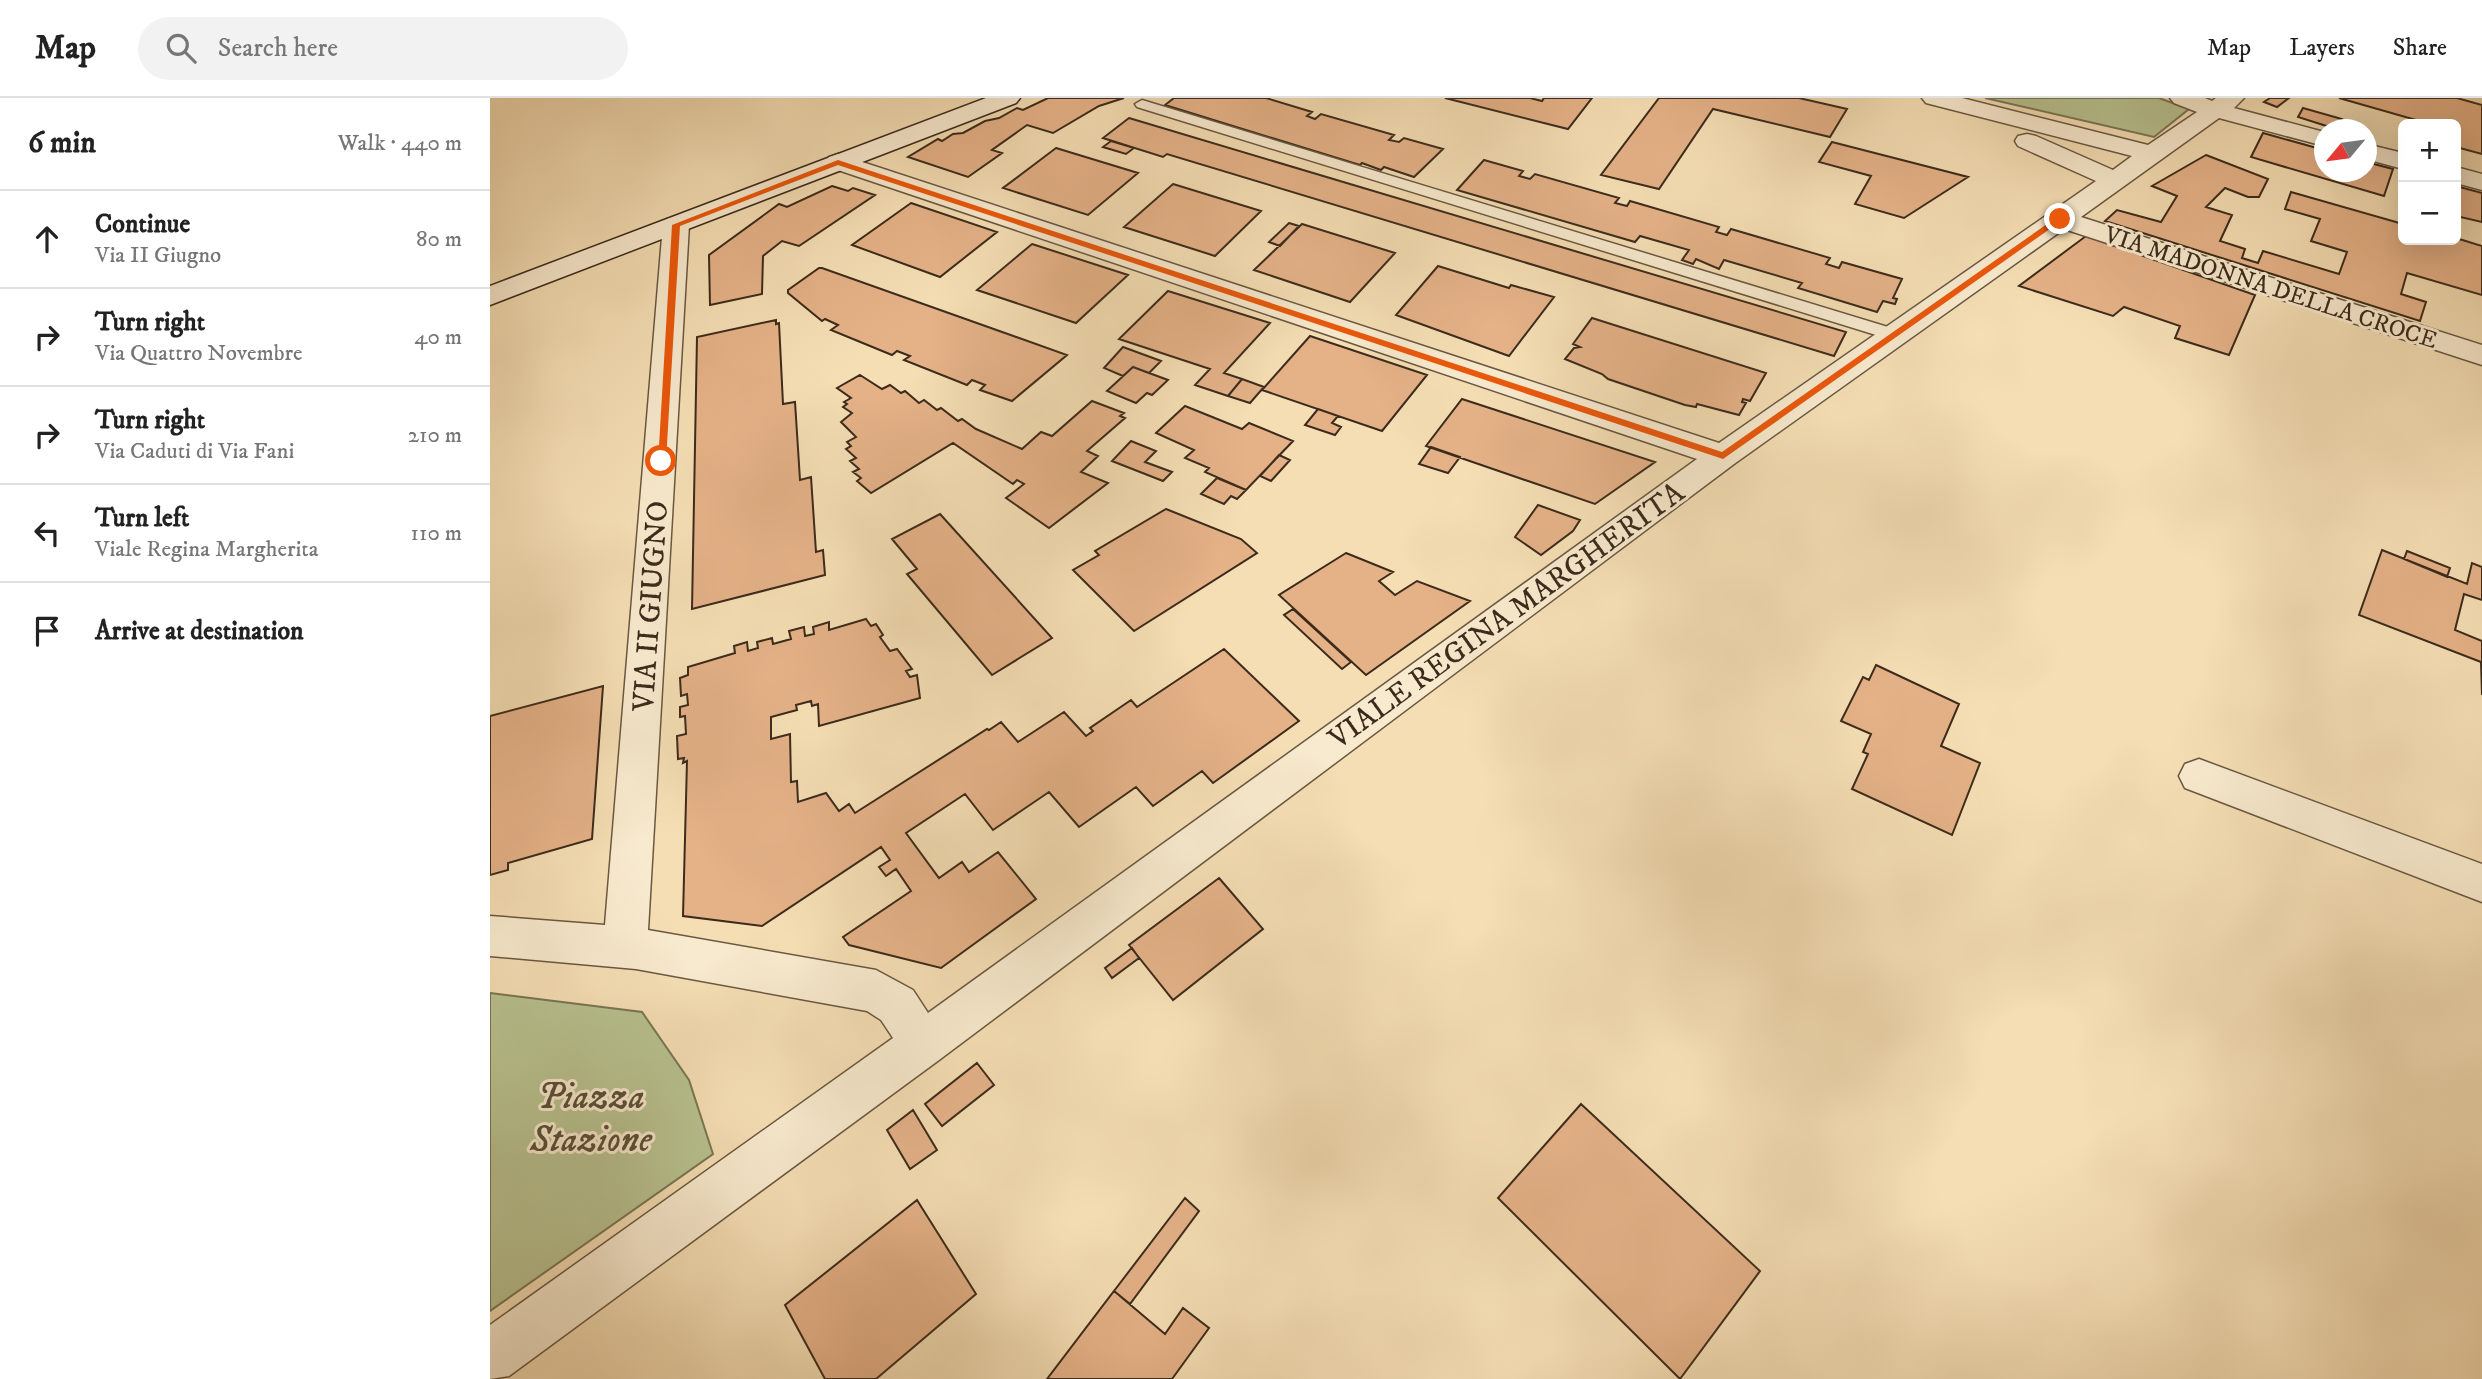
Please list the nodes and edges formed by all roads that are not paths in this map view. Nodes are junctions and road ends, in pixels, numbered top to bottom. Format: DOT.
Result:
graph roads {
  1 [pos="1008,98"];
  2 [pos="1933,98"];
  3 [pos="2182,98"];
  4 [pos="1142,104"];
  5 [pos="2224,104"];
  6 [pos="2314,135"];
  7 [pos="2152,154"];
  8 [pos="2377,154"];
  9 [pos="2398,160"];
  10 [pos="838,162"];
  11 [pos="2461,176"];
  12 [pos="2114,180"];
  13 [pos="2482,182"];
  14 [pos="2060,219"];
  15 [pos="676,225"];
  16 [pos="490,296"];
  17 [pos="1895,335"];
  18 [pos="2482,355"];
  19 [pos="1723,456"];
  20 [pos="2199,776"];
  21 [pos="2482,883"];
  22 [pos="490,936"];
  23 [pos="625,946"];
  24 [pos="923,1044"];
  25 [pos="490,1357"];
  1 -- 10 [label="street"];
  2 -- 7 [label="street"];
  2 -- 12 [label="street"];
  3 -- 5 [label="street"];
  4 -- 17 [label="lane"];
  5 -- 6 [label="street"];
  5 -- 7 [label="street, VIALE REGINA MARGHERITA"];
  7 -- 12 [label="street, VIALE REGINA MARGHERITA"];
  8 -- 9 [label="street"];
  10 -- 15 [label="street"];
  10 -- 19 [label="street"];
  11 -- 13 [label="street"];
  12 -- 14 [label="street, VIALE REGINA MARGHERITA"];
  14 -- 17 [label="street, VIALE REGINA MARGHERITA"];
  14 -- 18 [label="street, VIA MADONNA DELLA CROCE"];
  15 -- 16 [label="street"];
  15 -- 23 [label="street, VIA II GIUGNO"];
  17 -- 19 [label="street, VIALE REGINA MARGHERITA"];
  19 -- 24 [label="street, VIALE REGINA MARGHERITA"];
  20 -- 21 [label="street"];
  22 -- 23 [label="street"];
  23 -- 24 [label="street"];
  24 -- 25 [label="street"];
}
